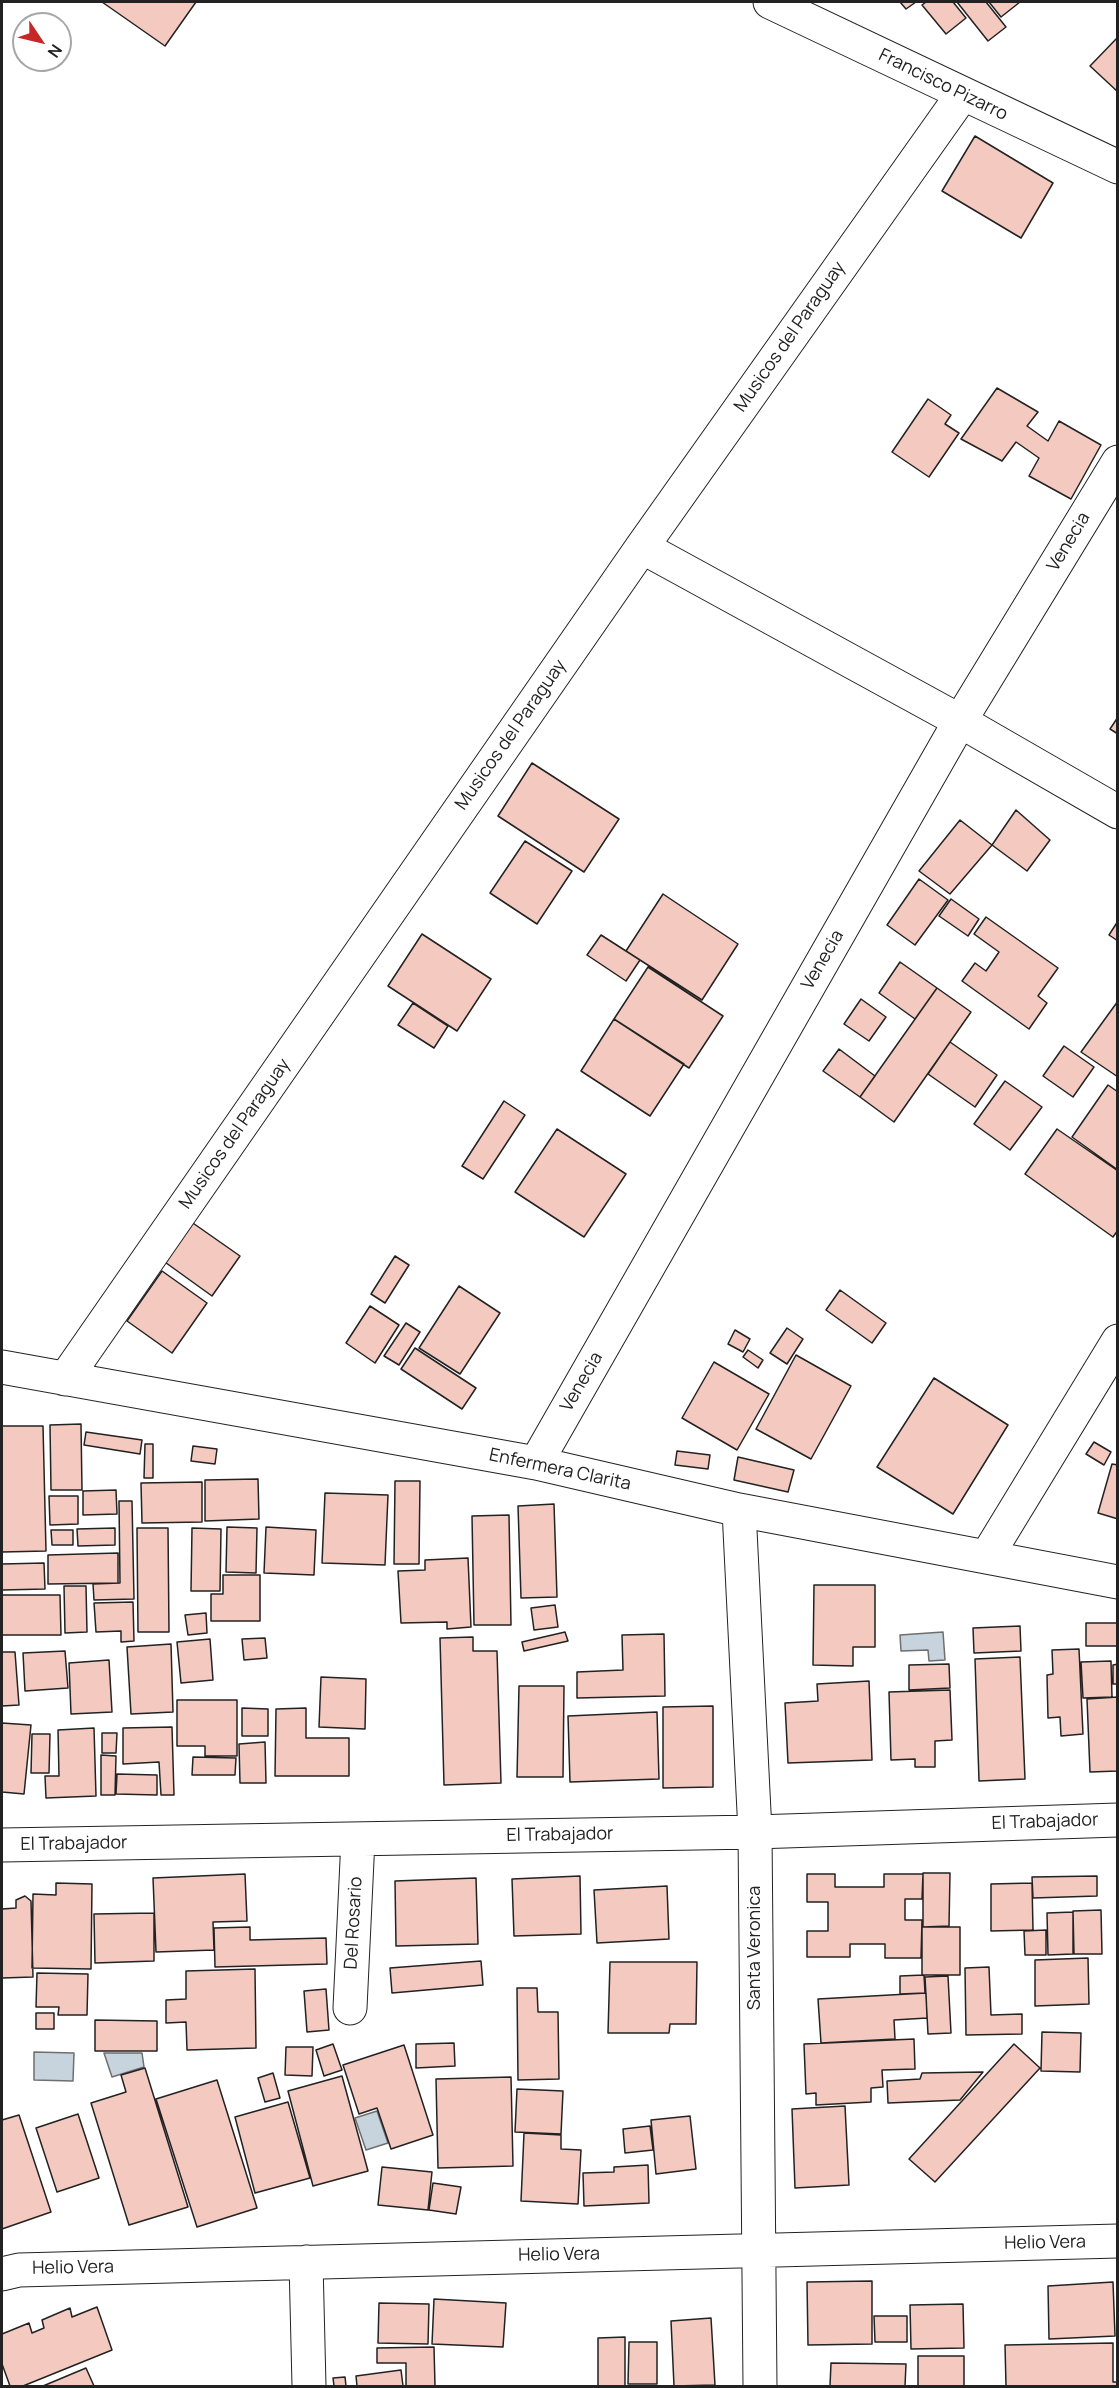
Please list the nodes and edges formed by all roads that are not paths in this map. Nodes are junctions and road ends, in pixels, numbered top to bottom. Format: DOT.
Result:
graph roads {
  1 [pos="770,2"];
  2 [pos="962,94"];
  3 [pos="1118,167"];
  4 [pos="1118,462"];
  5 [pos="642,547"];
  6 [pos="960,721"];
  7 [pos="1118,812"];
  8 [pos="1118,1341"];
  9 [pos="2,1367"];
  10 [pos="65,1379"];
  11 [pos="536,1463"];
  12 [pos="740,1510"];
  13 [pos="987,1556"];
  14 [pos="1118,1582"];
  15 [pos="1118,1820"];
  16 [pos="755,1832"];
  17 [pos="358,1839"];
  18 [pos="2,1845"];
  19 [pos="350,2008"];
  20 [pos="1118,2241"];
  21 [pos="757,2250"];
  22 [pos="306,2262"];
  23 [pos="2,2274"];
  24 [pos="309,2386"];
  25 [pos="760,2386"];
  1 -- 2 [label="street, Francisco Pizarro"];
  2 -- 3 [label="street, Francisco Pizarro"];
  2 -- 5 [label="street, Musicos del Paraguay"];
  4 -- 6 [label="street, Venecia"];
  5 -- 6 [label="street"];
  5 -- 10 [label="street, Musicos del Paraguay"];
  6 -- 7 [label="street"];
  6 -- 11 [label="street, Venecia"];
  8 -- 13 [label="street"];
  9 -- 10 [label="street, Enfermera Clarita"];
  10 -- 11 [label="street, Enfermera Clarita"];
  11 -- 12 [label="street, Enfermera Clarita"];
  12 -- 13 [label="street, Enfermera Clarita"];
  12 -- 16 [label="street, Santa Veronica"];
  13 -- 14 [label="street, Enfermera Clarita"];
  15 -- 16 [label="street, El Trabajador"];
  16 -- 17 [label="street, El Trabajador"];
  16 -- 21 [label="street, Santa Veronica"];
  17 -- 18 [label="street, El Trabajador"];
  17 -- 19 [label="street, Del Rosario"];
  20 -- 21 [label="street, Helio Vera"];
  21 -- 22 [label="street, Helio Vera"];
  21 -- 25 [label="street, Santa Veronica"];
  22 -- 23 [label="street, Helio Vera"];
  22 -- 24 [label="street"];
}
